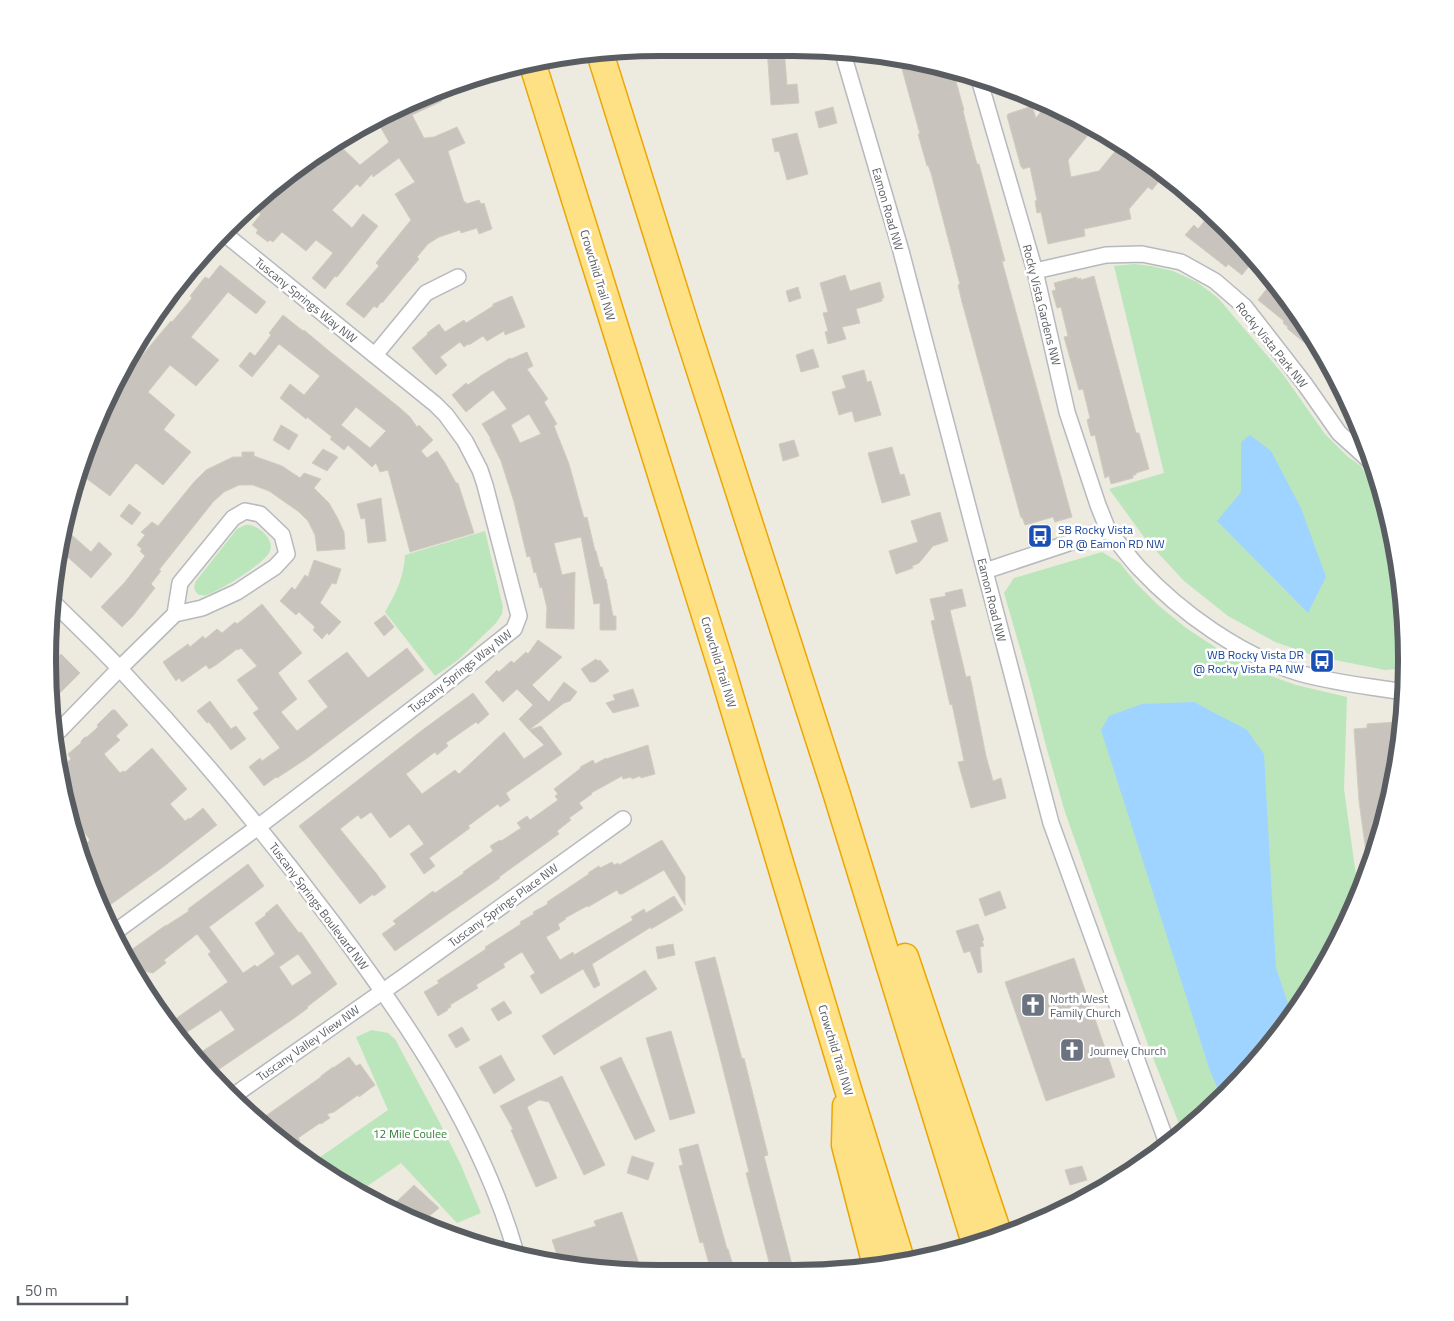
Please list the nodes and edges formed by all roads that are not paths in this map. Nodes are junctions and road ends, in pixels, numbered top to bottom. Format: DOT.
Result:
graph roads {
  1 [pos="602,59"];
  2 [pos="845,59"];
  3 [pos="534,70"];
  4 [pos="981,86"];
  5 [pos="229,237"];
  6 [pos="1035,271"];
  7 [pos="458,277"];
  8 [pos="375,355"];
  9 [pos="1361,453"];
  10 [pos="1108,530"];
  11 [pos="985,570"];
  12 [pos="59,608"];
  13 [pos="175,614"];
  14 [pos="120,668"];
  15 [pos="1396,691"];
  16 [pos="60,730"];
  17 [pos="837,795"];
  18 [pos="623,818"];
  19 [pos="258,827"];
  20 [pos="119,929"];
  21 [pos="383,991"];
  22 [pos="847,1086"];
  23 [pos="238,1093"];
  24 [pos="1165,1137"];
  25 [pos="997,1230"];
  26 [pos="973,1237"];
  27 [pos="514,1246"];
  28 [pos="900,1255"];
  29 [pos="875,1260"];
  1 -- 17 [label="highway"];
  2 -- 11 [label="street, Eamon Road NW"];
  3 -- 22 [label="highway, Crowchild Trail NW"];
  4 -- 6 [label="street, Rocky Vista Gardens NW"];
  5 -- 8 [label="street, Tuscany Springs Way NW"];
  6 -- 9 [label="street, Rocky Vista Park NW"];
  6 -- 10 [label="street, Rocky Vista Gardens NW"];
  7 -- 8 [label="street"];
  8 -- 19 [label="street, Tuscany Springs Way NW"];
  10 -- 11 [label="street"];
  10 -- 15 [label="street, Rocky Vista Gardens NW"];
  11 -- 24 [label="street, Eamon Road NW"];
  12 -- 14 [label="street, Tuscany Springs Boulevard NW"];
  13 -- 13 [label="street"];
  13 -- 14 [label="street"];
  14 -- 16 [label="street"];
  14 -- 19 [label="street, Tuscany Springs Boulevard NW"];
  17 -- 25 [label="highway"];
  17 -- 26 [label="highway"];
  18 -- 21 [label="street, Tuscany Springs Place NW"];
  19 -- 20 [label="street, Tuscany Springs Way NW"];
  19 -- 21 [label="street, Tuscany Springs Boulevard NW"];
  21 -- 23 [label="street, Tuscany Valley View NW"];
  21 -- 27 [label="street, Tuscany Springs Boulevard NW"];
  22 -- 28 [label="highway, Crowchild Trail NW"];
  22 -- 29 [label="highway"];
}
